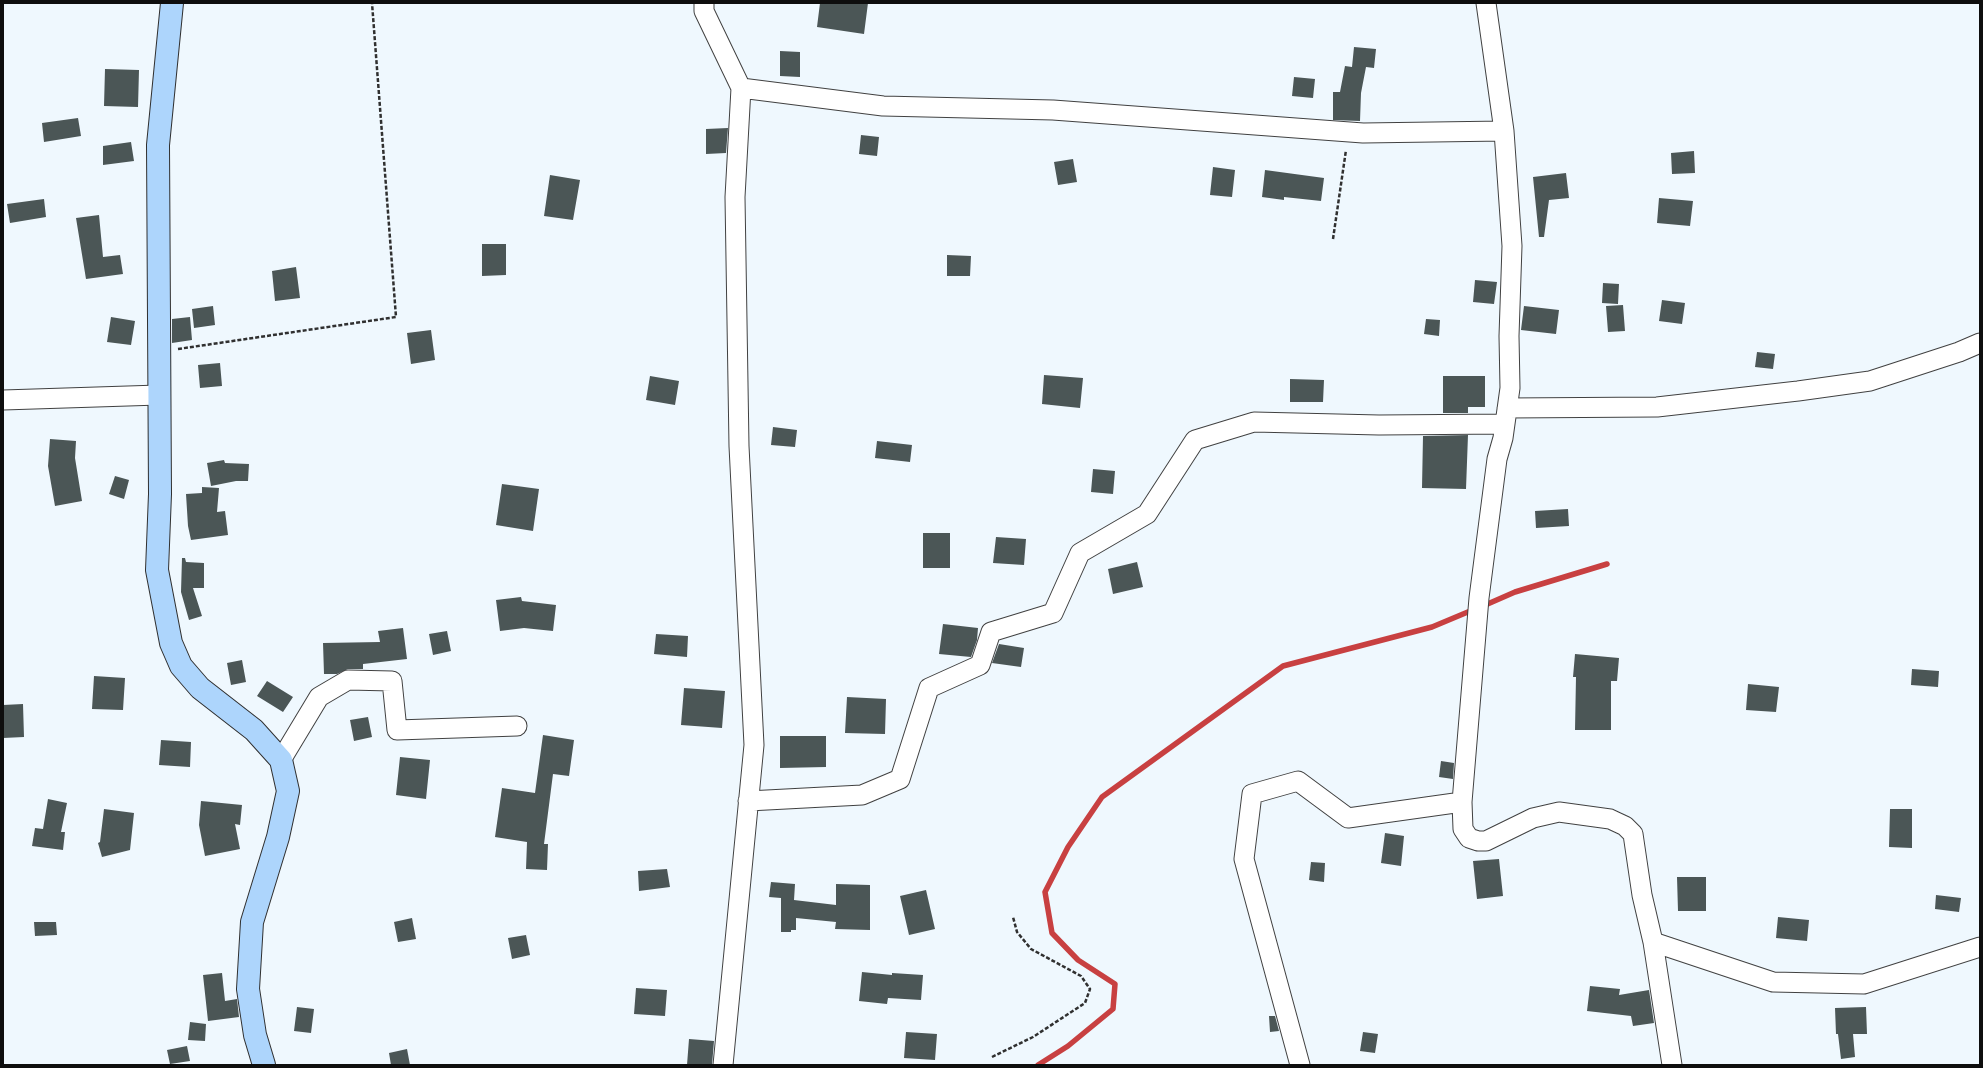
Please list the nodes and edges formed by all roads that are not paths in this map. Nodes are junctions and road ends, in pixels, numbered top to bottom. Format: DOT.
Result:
graph roads {
  1 [pos="172,3"];
  2 [pos="704,3"];
  3 [pos="1486,3"];
  4 [pos="741,88"];
  5 [pos="1504,131"];
  6 [pos="1980,344"];
  7 [pos="159,395"];
  8 [pos="3,400"];
  9 [pos="1506,416"];
  10 [pos="518,726"];
  11 [pos="281,760"];
  12 [pos="748,801"];
  13 [pos="1462,802"];
  14 [pos="1653,942"];
  15 [pos="1980,947"];
  16 [pos="264,1065"];
  17 [pos="723,1065"];
  18 [pos="1300,1065"];
  19 [pos="1672,1065"];
  1 -- 7 [label="street"];
  2 -- 4 [label="street"];
  3 -- 5 [label="street"];
  4 -- 5 [label="street"];
  4 -- 12 [label="street"];
  5 -- 9 [label="street"];
  6 -- 9 [label="street"];
  7 -- 8 [label="street"];
  7 -- 11 [label="street"];
  9 -- 12 [label="street"];
  9 -- 13 [label="street"];
  10 -- 11 [label="street"];
  11 -- 16 [label="street"];
  12 -- 17 [label="street"];
  13 -- 14 [label="street"];
  13 -- 18 [label="street"];
  14 -- 15 [label="street"];
  14 -- 19 [label="street"];
}
